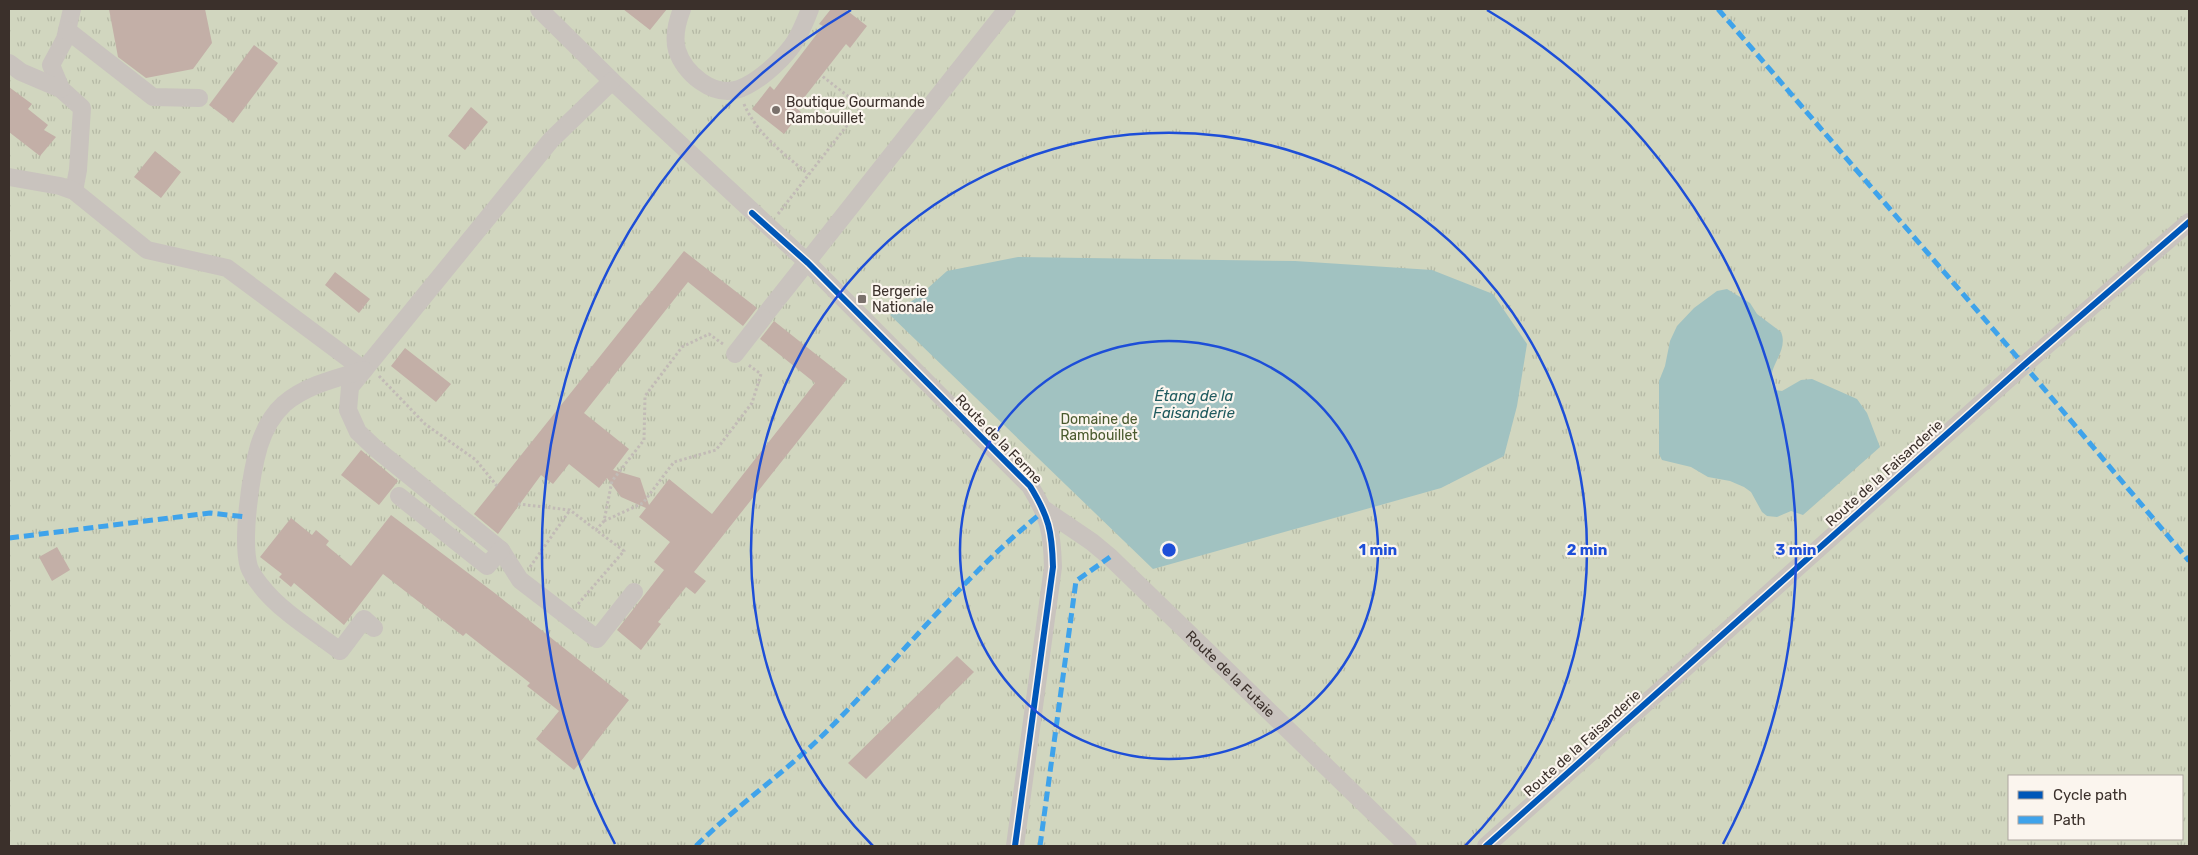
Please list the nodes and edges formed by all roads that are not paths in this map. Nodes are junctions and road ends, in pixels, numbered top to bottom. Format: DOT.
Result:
graph roads {
  1 [pos="72,9"];
  2 [pos="539,9"];
  3 [pos="682,9"];
  4 [pos="810,9"];
  5 [pos="1003,11"];
  6 [pos="66,30"];
  7 [pos="9,64"];
  8 [pos="612,81"];
  9 [pos="61,89"];
  10 [pos="199,98"];
  11 [pos="9,177"];
  12 [pos="74,191"];
  13 [pos="2189,222"];
  14 [pos="808,263"];
  15 [pos="735,354"];
  16 [pos="366,367"];
  17 [pos="399,496"];
  18 [pos="1045,510"];
  19 [pos="501,550"];
  20 [pos="634,592"];
  21 [pos="374,628"];
  22 [pos="1015,846"];
  23 [pos="1408,846"];
  24 [pos="1486,846"];
  1 -- 6 [label="street"];
  2 -- 8 [label="street, Route de la Ferme"];
  3 -- 4 [label="street"];
  5 -- 14 [label="street"];
  6 -- 9 [label="street"];
  6 -- 10 [label="street"];
  7 -- 9 [label="street"];
  8 -- 14 [label="street, Route de la Ferme"];
  8 -- 16 [label="street"];
  9 -- 12 [label="street"];
  11 -- 12 [label="street"];
  12 -- 16 [label="street"];
  13 -- 24 [label="street, Route de la Faisanderie"];
  14 -- 15 [label="street"];
  14 -- 18 [label="street, Route de la Ferme"];
  16 -- 19 [label="street"];
  16 -- 21 [label="street"];
  17 -- 19 [label="street"];
  18 -- 22 [label="street, Route de la Ferme"];
  18 -- 23 [label="street, Route de la Futaie"];
  19 -- 20 [label="street"];
}
